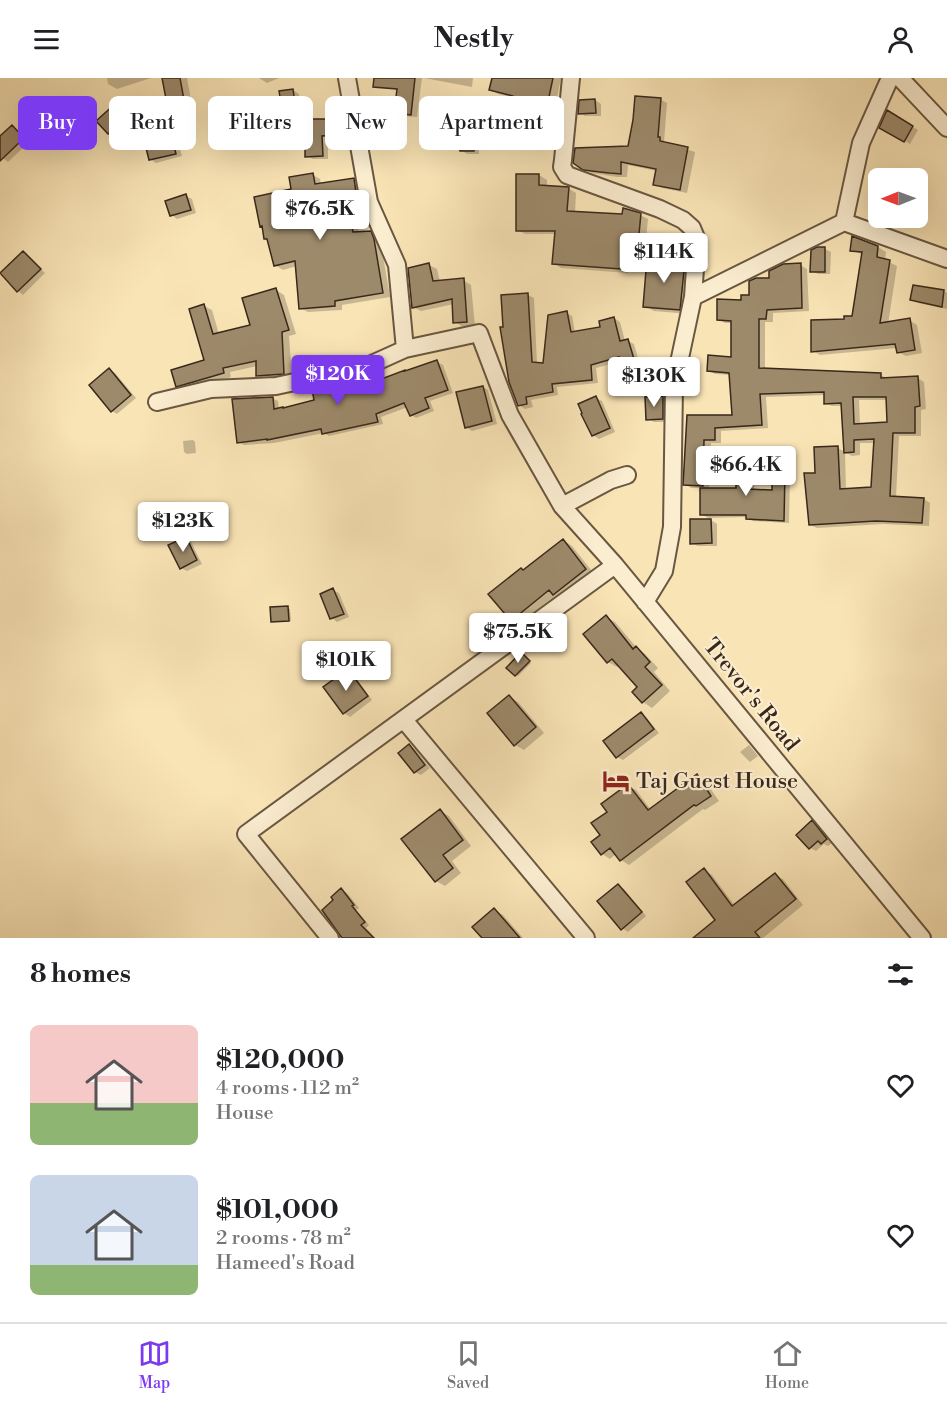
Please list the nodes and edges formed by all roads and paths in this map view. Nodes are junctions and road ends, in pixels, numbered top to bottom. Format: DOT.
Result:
graph roads {
  1 [pos="347,78"];
  2 [pos="571,78"];
  3 [pos="890,78"];
  4 [pos="900,78"];
  5 [pos="947,128"];
  6 [pos="844,222"];
  7 [pos="947,260"];
  8 [pos="693,297"];
  9 [pos="405,349"];
  10 [pos="157,402"];
  11 [pos="627,475"];
  12 [pos="562,506"];
  13 [pos="615,565"];
  14 [pos="645,602"];
  15 [pos="404,720"];
  16 [pos="330,938"];
  17 [pos="586,938"];
  18 [pos="922,938"];
  1 -- 9 [label="street"];
  2 -- 8 [label="street"];
  3 -- 6 [label="street"];
  4 -- 5 [label="street"];
  6 -- 7 [label="street"];
  6 -- 8 [label="street"];
  8 -- 14 [label="street"];
  9 -- 10 [label="street"];
  9 -- 12 [label="street, Trevor's Road"];
  11 -- 12 [label="street"];
  12 -- 13 [label="street, Trevor's Road"];
  13 -- 14 [label="street, Trevor's Road"];
  13 -- 15 [label="street"];
  14 -- 18 [label="street, Trevor's Road"];
  15 -- 16 [label="street"];
  15 -- 17 [label="street"];
}
